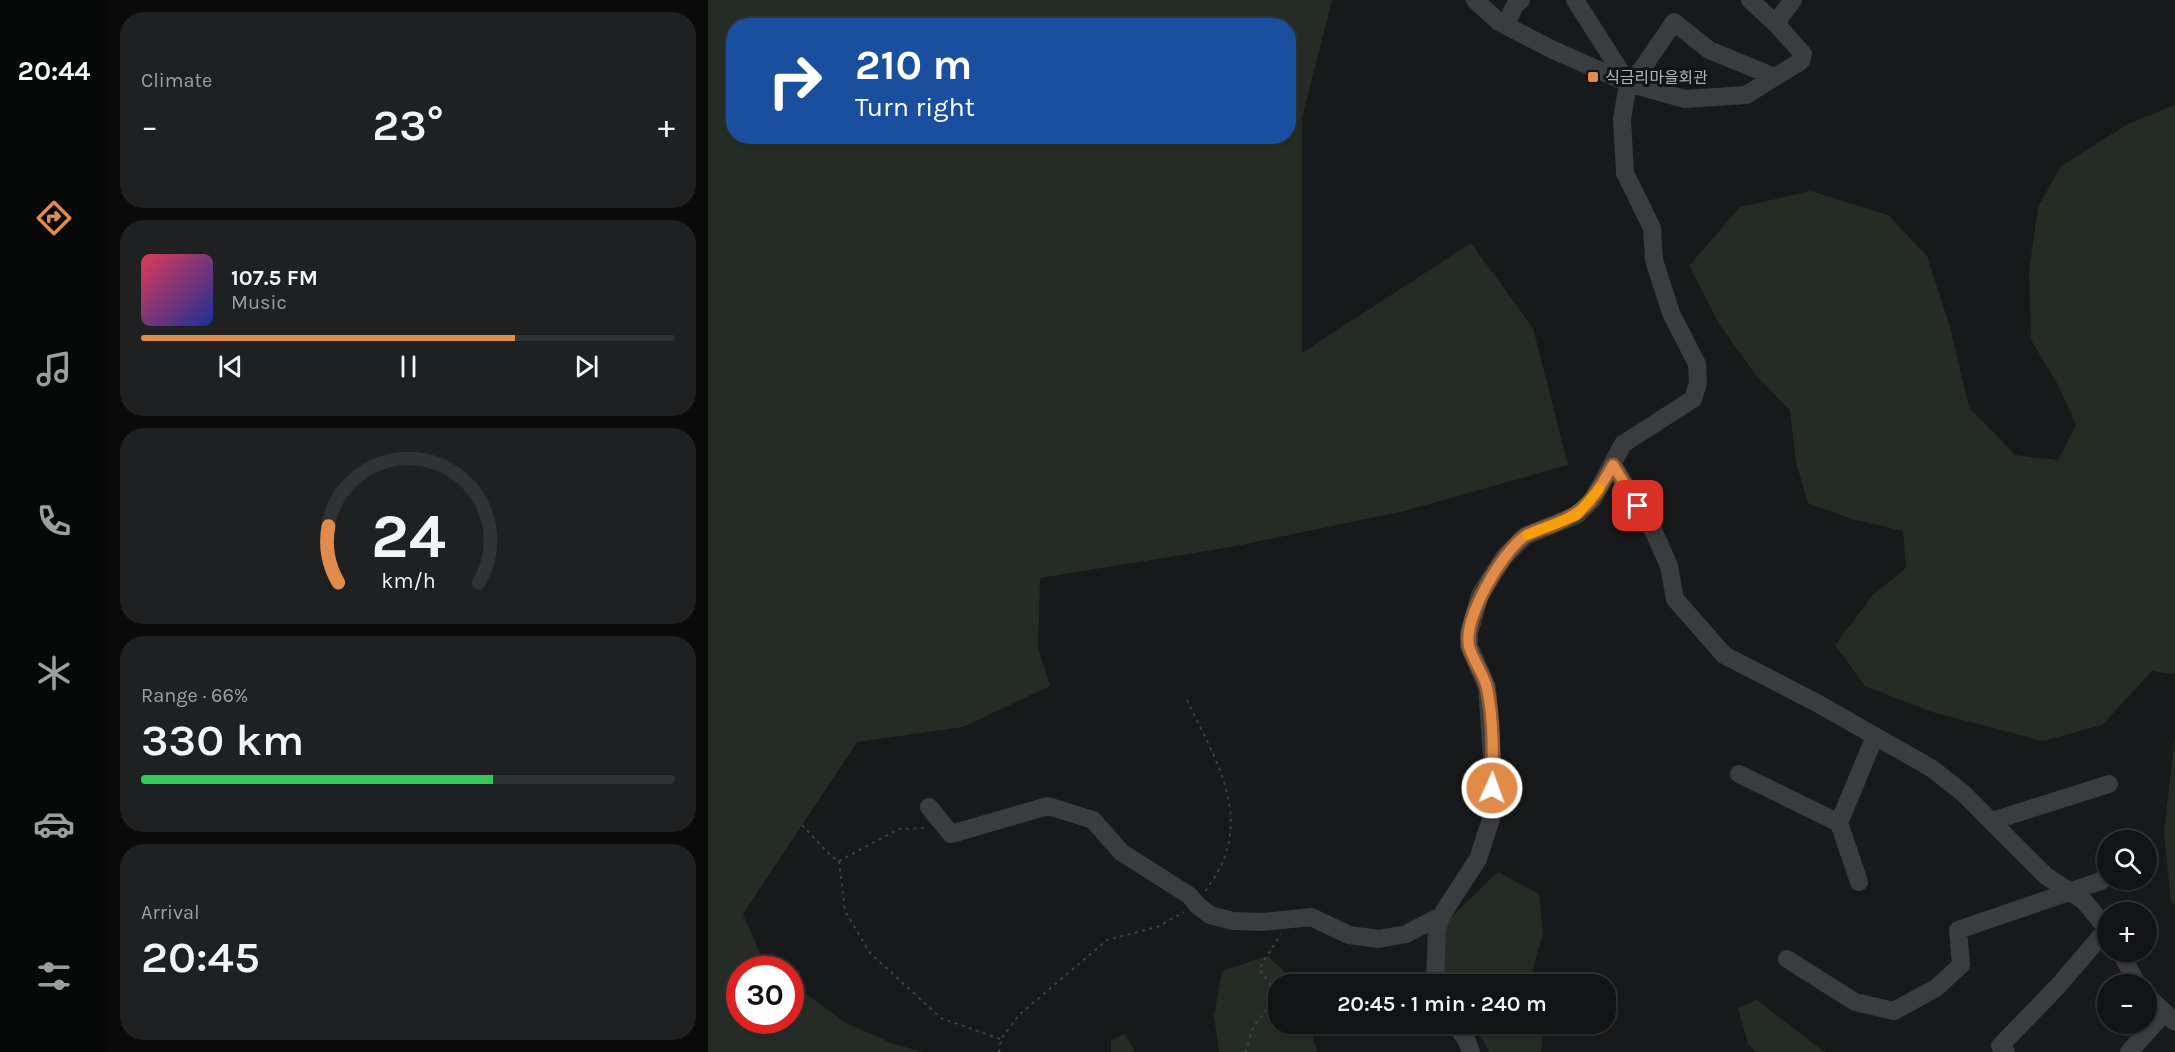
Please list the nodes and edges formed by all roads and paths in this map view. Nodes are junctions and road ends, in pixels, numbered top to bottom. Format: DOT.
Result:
graph roads {
  1 [pos="1475,0"];
  2 [pos="1521,0"];
  3 [pos="1575,0"];
  4 [pos="1750,0"];
  5 [pos="1792,0"];
  6 [pos="1506,25"];
  7 [pos="1778,26"];
  8 [pos="1775,77"];
  9 [pos="1628,83"];
  10 [pos="1613,465"];
  11 [pos="1187,700"];
  12 [pos="1875,736"];
  13 [pos="1739,774"];
  14 [pos="2109,784"];
  15 [pos="928,807"];
  16 [pos="1992,821"];
  17 [pos="1839,823"];
  18 [pos="802,825"];
  19 [pos="951,834"];
  20 [pos="839,861"];
  21 [pos="1859,882"];
  22 [pos="2097,882"];
  23 [pos="2070,892"];
  24 [pos="1197,905"];
  25 [pos="1441,916"];
  26 [pos="2097,917"];
  27 [pos="1301,918"];
  28 [pos="2097,941"];
  29 [pos="1787,959"];
  30 [pos="1435,974"];
  31 [pos="2157,1006"];
  32 [pos="2169,1018"];
  33 [pos="1462,1034"];
  34 [pos="1001,1039"];
  35 [pos="999,1052"];
  36 [pos="1245,1052"];
  37 [pos="1471,1052"];
  38 [pos="2006,1052"];
  39 [pos="2129,1052"];
  1 -- 6 [label="street"];
  2 -- 6 [label="street"];
  3 -- 9 [label="street"];
  4 -- 7 [label="street"];
  5 -- 7 [label="street"];
  6 -- 9 [label="street"];
  7 -- 8 [label="street"];
  8 -- 9 [label="street"];
  8 -- 9 [label="street"];
  9 -- 10 [label="street"];
  10 -- 12 [label="street"];
  10 -- 25 [label="street"];
  11 -- 24 [label="path"];
  12 -- 16 [label="street"];
  12 -- 17 [label="street"];
  13 -- 17 [label="street"];
  14 -- 16 [label="street"];
  15 -- 19 [label="street"];
  16 -- 23 [label="street"];
  17 -- 21 [label="street"];
  18 -- 20 [label="path"];
  19 -- 20 [label="path"];
  19 -- 24 [label="street"];
  20 -- 34 [label="path"];
  22 -- 23 [label="street"];
  23 -- 26 [label="street"];
  23 -- 29 [label="street"];
  24 -- 27 [label="street"];
  24 -- 34 [label="path"];
  25 -- 27 [label="street"];
  25 -- 30 [label="street"];
  27 -- 36 [label="path"];
  28 -- 38 [label="street"];
  31 -- 32 [label="street"];
  32 -- 39 [label="street"];
  33 -- 37 [label="street"];
  34 -- 35 [label="path"];
}
